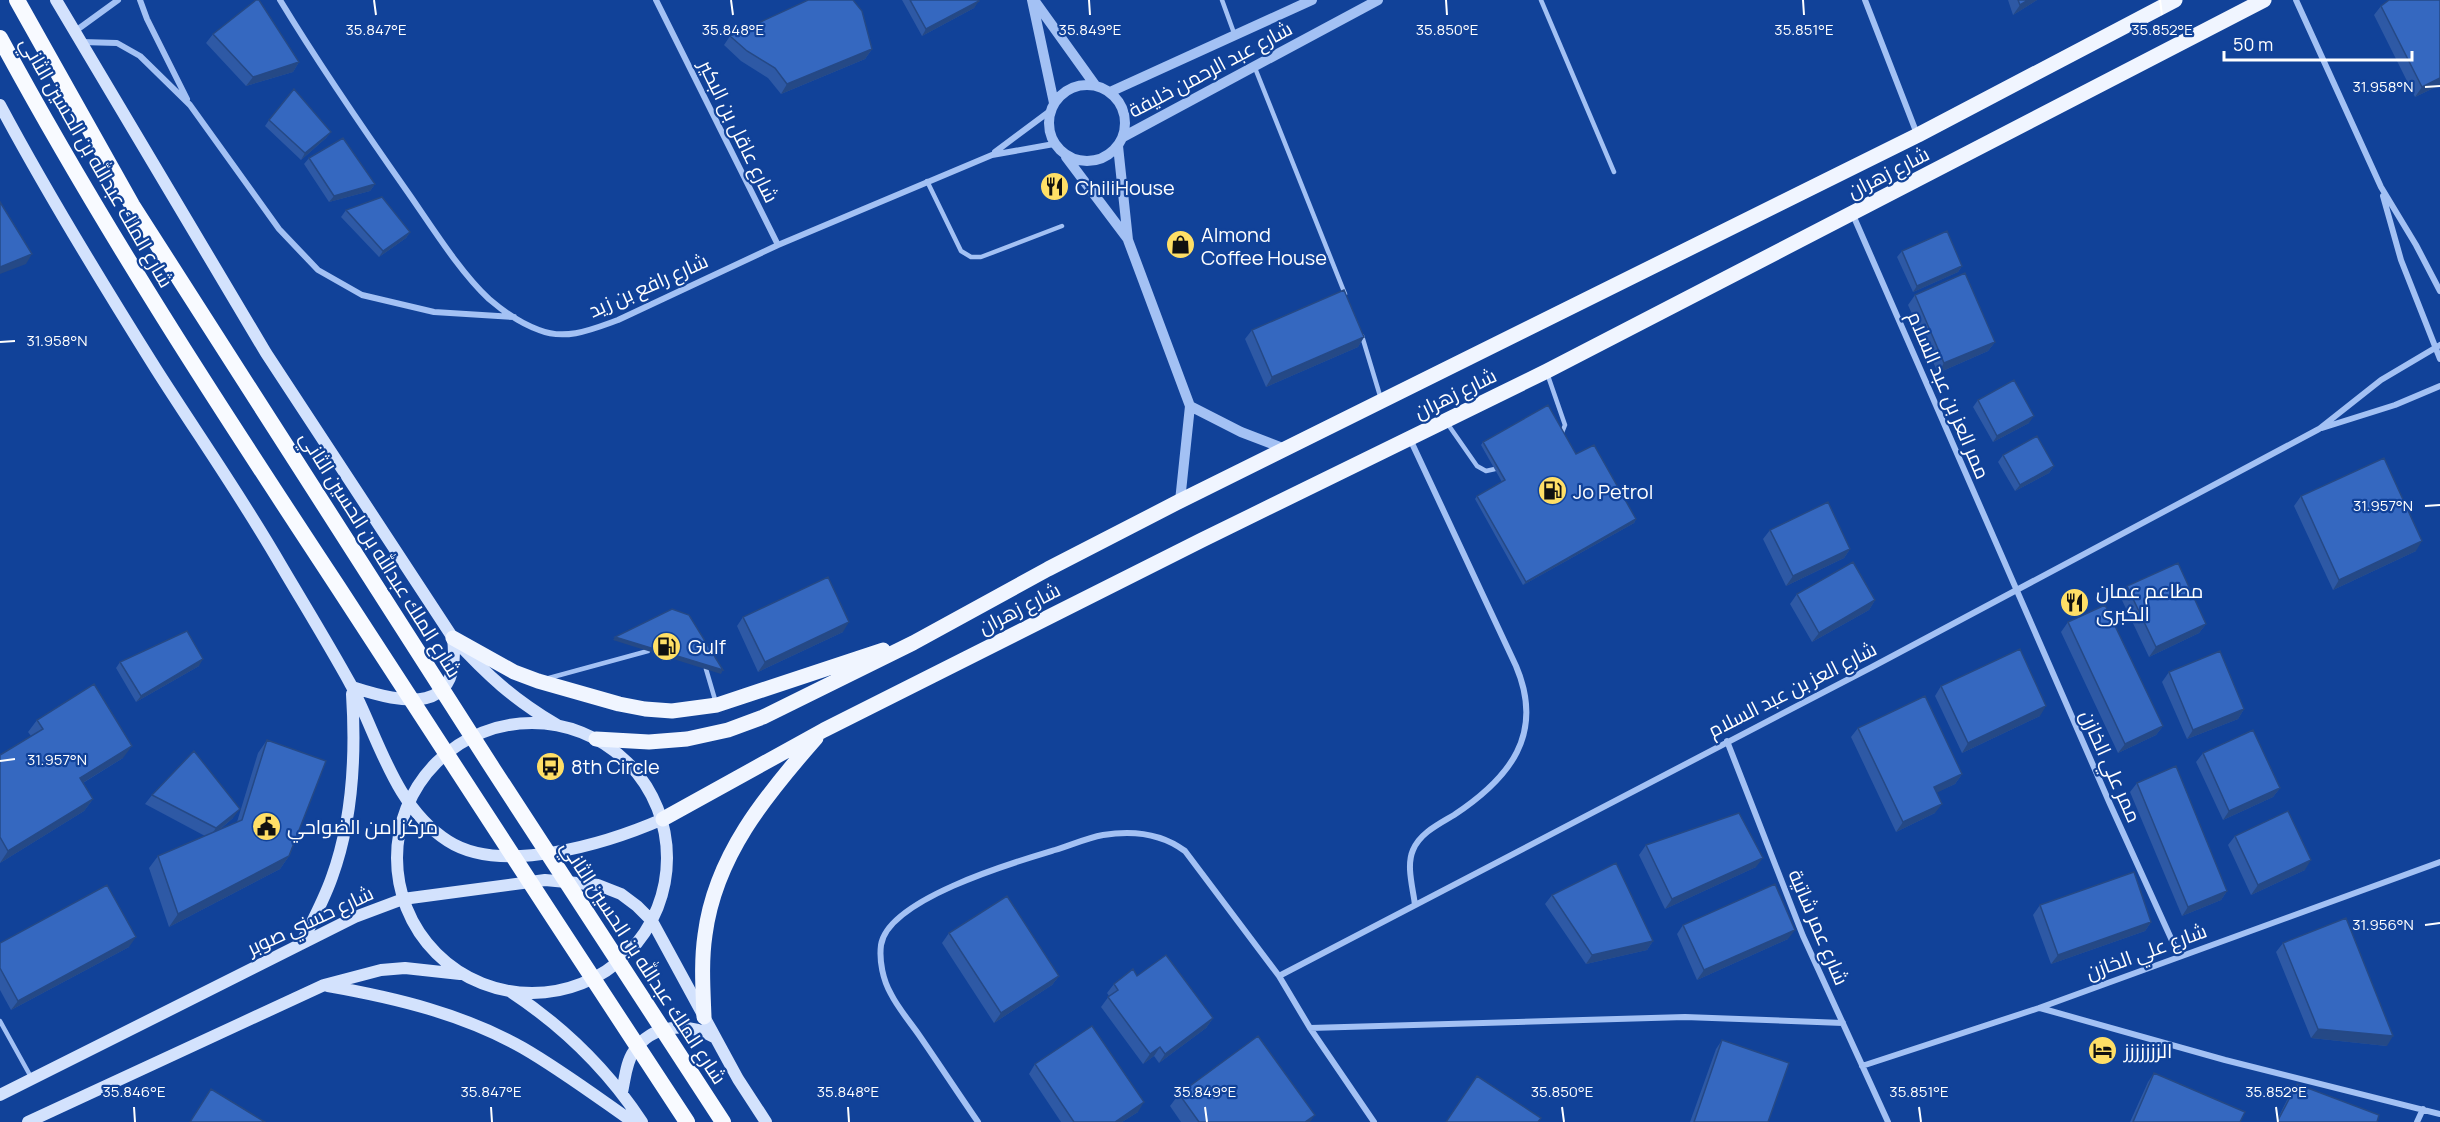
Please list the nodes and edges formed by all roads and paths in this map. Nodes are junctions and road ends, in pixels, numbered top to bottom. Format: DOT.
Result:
graph roads {
  1 [pos="17,0"];
  2 [pos="56,0"];
  3 [pos="118,0"];
  4 [pos="140,0"];
  5 [pos="280,0"];
  6 [pos="656,0"];
  7 [pos="1033,0"];
  8 [pos="1222,0"];
  9 [pos="1312,0"];
  10 [pos="1378,0"];
  11 [pos="1541,0"];
  12 [pos="1865,0"];
  13 [pos="2175,0"];
  14 [pos="2264,0"];
  15 [pos="2296,0"];
  16 [pos="1235,36"];
  17 [pos="77,37"];
  18 [pos="0,38"];
  19 [pos="1254,65"];
  20 [pos="1095,85"];
  21 [pos="1110,92"];
  22 [pos="0,105"];
  23 [pos="190,105"];
  24 [pos="1052,107"];
  25 [pos="1918,135"];
  26 [pos="1120,142"];
  27 [pos="1058,148"];
  28 [pos="992,154"];
  29 [pos="1614,172"];
  30 [pos="927,181"];
  31 [pos="2381,187"];
  32 [pos="1853,214"];
  33 [pos="1062,226"];
  34 [pos="1128,240"];
  35 [pos="778,245"];
  36 [pos="2440,291"];
  37 [pos="1348,302"];
  38 [pos="514,317"];
  39 [pos="1361,334"];
  40 [pos="2437,346"];
  41 [pos="2440,359"];
  42 [pos="1547,371"];
  43 [pos="2440,386"];
  44 [pos="1382,402"];
  45 [pos="1190,406"];
  46 [pos="1446,421"];
  47 [pos="2319,429"];
  48 [pos="1561,435"];
  49 [pos="1409,439"];
  50 [pos="1285,449"];
  51 [pos="1495,470"];
  52 [pos="1180,501"];
  53 [pos="2016,589"];
  54 [pos="453,638"];
  55 [pos="913,643"];
  56 [pos="648,651"];
  57 [pos="706,669"];
  58 [pos="538,681"];
  59 [pos="352,687"];
  60 [pos="717,705"];
  61 [pos="557,725"];
  62 [pos="824,730"];
  63 [pos="596,739"];
  64 [pos="1728,741"];
  65 [pos="408,802"];
  66 [pos="663,819"];
  67 [pos="2440,862"];
  68 [pos="403,899"];
  69 [pos="1415,905"];
  70 [pos="651,921"];
  71 [pos="301,944"];
  72 [pos="2179,956"];
  73 [pos="467,976"];
  74 [pos="1279,976"];
  75 [pos="324,985"];
  76 [pos="507,990"];
  77 [pos="2040,1008"];
  78 [pos="704,1017"];
  79 [pos="0,1021"];
  80 [pos="1842,1023"];
  81 [pos="1310,1028"];
  82 [pos="715,1038"];
  83 [pos="1862,1066"];
  84 [pos="32,1079"];
  85 [pos="622,1092"];
  86 [pos="0,1095"];
  87 [pos="2423,1109"];
  88 [pos="2440,1114"];
  89 [pos="28,1122"];
  90 [pos="633,1122"];
  91 [pos="642,1122"];
  92 [pos="687,1122"];
  93 [pos="723,1122"];
  94 [pos="766,1122"];
  95 [pos="978,1122"];
  96 [pos="1374,1122"];
  97 [pos="1888,1122"];
  98 [pos="2417,1122"];
  1 -- 93 [label="highway, شارع الملك عبدالله بن الحسين الثاني, bridge"];
  2 -- 17 [label="main road"];
  3 -- 17 [label="street"];
  4 -- 23 [label="street"];
  5 -- 38 [label="street, شارع رافع بن زيد"];
  6 -- 35 [label="street, شارع عاقل بن البكير"];
  7 -- 20 [label="street"];
  7 -- 24 [label="street"];
  8 -- 16 [label="lane"];
  9 -- 16 [label="street, شارع عبد الرحمن خليفة"];
  10 -- 19 [label="street, شارع عبد الرحمن خليفة"];
  11 -- 29 [label="lane"];
  12 -- 25 [label="street"];
  13 -- 25 [label="main road, شارع زهران"];
  14 -- 32 [label="main road, شارع زهران"];
  15 -- 31 [label="street"];
  16 -- 21 [label="street, شارع عبد الرحمن خليفة"];
  17 -- 23 [label="street"];
  17 -- 54 [label="main road"];
  18 -- 92 [label="highway, شارع الملك عبدالله بن الحسين الثاني, bridge"];
  19 -- 26 [label="street, شارع عبد الرحمن خليفة"];
  19 -- 37 [label="lane"];
  20 -- 21 [label="street"];
  20 -- 24 [label="street"];
  21 -- 26 [label="street"];
  22 -- 59 [label="main road"];
  23 -- 38 [label="street"];
  24 -- 27 [label="street"];
  24 -- 28 [label="street, شارع رافع بن زيد"];
  25 -- 44 [label="main road, شارع زهران"];
  26 -- 27 [label="street"];
  26 -- 34 [label="street"];
  27 -- 28 [label="street, شارع رافع بن زيد"];
  27 -- 34 [label="street"];
  28 -- 30 [label="street, شارع رافع بن زيد"];
  30 -- 33 [label="lane"];
  30 -- 35 [label="street, شارع رافع بن زيد"];
  31 -- 36 [label="street"];
  31 -- 40 [label="street"];
  32 -- 42 [label="main road, شارع زهران"];
  32 -- 53 [label="street, ممر العز بن عبد السلام"];
  34 -- 45 [label="street"];
  35 -- 38 [label="street, شارع رافع بن زيد"];
  39 -- 44 [label="lane"];
  40 -- 41 [label="street"];
  40 -- 47 [label="street, شارع العز بن عبد السلام"];
  42 -- 46 [label="main road, شارع زهران"];
  42 -- 48 [label="lane"];
  43 -- 47 [label="street, شارع العز بن عبد السلام"];
  44 -- 50 [label="main road, شارع زهران"];
  45 -- 50 [label="street"];
  45 -- 52 [label="street"];
  46 -- 49 [label="main road, شارع زهران"];
  46 -- 51 [label="lane"];
  47 -- 53 [label="street, شارع العز بن عبد السلام"];
  49 -- 62 [label="main road, شارع زهران"];
  49 -- 69 [label="street"];
  50 -- 52 [label="main road, شارع زهران"];
  52 -- 55 [label="main road, شارع زهران"];
  53 -- 64 [label="street, شارع العز بن عبد السلام"];
  53 -- 72 [label="street, ممر علي الخازن"];
  54 -- 58 [label="main road"];
  54 -- 59 [label="main road"];
  54 -- 61 [label="main road"];
  55 -- 60 [label="main road"];
  55 -- 63 [label="main road, شارع زهران"];
  56 -- 58 [label="lane"];
  57 -- 60 [label="lane"];
  58 -- 60 [label="main road"];
  59 -- 65 [label="main road"];
  59 -- 71 [label="main road"];
  61 -- 63 [label="main road"];
  61 -- 65 [label="main road"];
  62 -- 66 [label="main road, شارع زهران"];
  62 -- 78 [label="main road"];
  63 -- 66 [label="main road"];
  64 -- 69 [label="street, شارع العز بن عبد السلام"];
  64 -- 80 [label="street, شارع عمر شاتية"];
  65 -- 66 [label="main road"];
  65 -- 68 [label="main road"];
  66 -- 70 [label="main road"];
  67 -- 72 [label="street, شارع علي الخازن"];
  68 -- 70 [label="main road, شارع حسني صوبر"];
  68 -- 71 [label="main road, شارع حسني صوبر"];
  68 -- 73 [label="main road"];
  69 -- 74 [label="street, شارع العز بن عبد السلام"];
  70 -- 76 [label="main road"];
  70 -- 78 [label="main road, شارع حسني صوبر"];
  71 -- 84 [label="main road, شارع حسني صوبر"];
  72 -- 77 [label="street, شارع علي الخازن"];
  73 -- 75 [label="main road"];
  73 -- 76 [label="main road"];
  74 -- 81 [label="street"];
  74 -- 95 [label="street"];
  75 -- 89 [label="main road"];
  75 -- 90 [label="main road"];
  76 -- 85 [label="main road"];
  77 -- 83 [label="street, شارع علي الخازن"];
  77 -- 87 [label="street"];
  78 -- 82 [label="main road, شارع حسني صوبر"];
  79 -- 84 [label="lane"];
  80 -- 81 [label="street"];
  80 -- 83 [label="street, شارع عمر شاتية"];
  81 -- 96 [label="street"];
  82 -- 85 [label="main road"];
  82 -- 94 [label="main road, شارع حسني صوبر"];
  83 -- 97 [label="street, شارع عمر شاتية"];
  84 -- 86 [label="main road, شارع حسني صوبر"];
  85 -- 91 [label="main road"];
  87 -- 88 [label="street"];
  87 -- 98 [label="street"];
}
